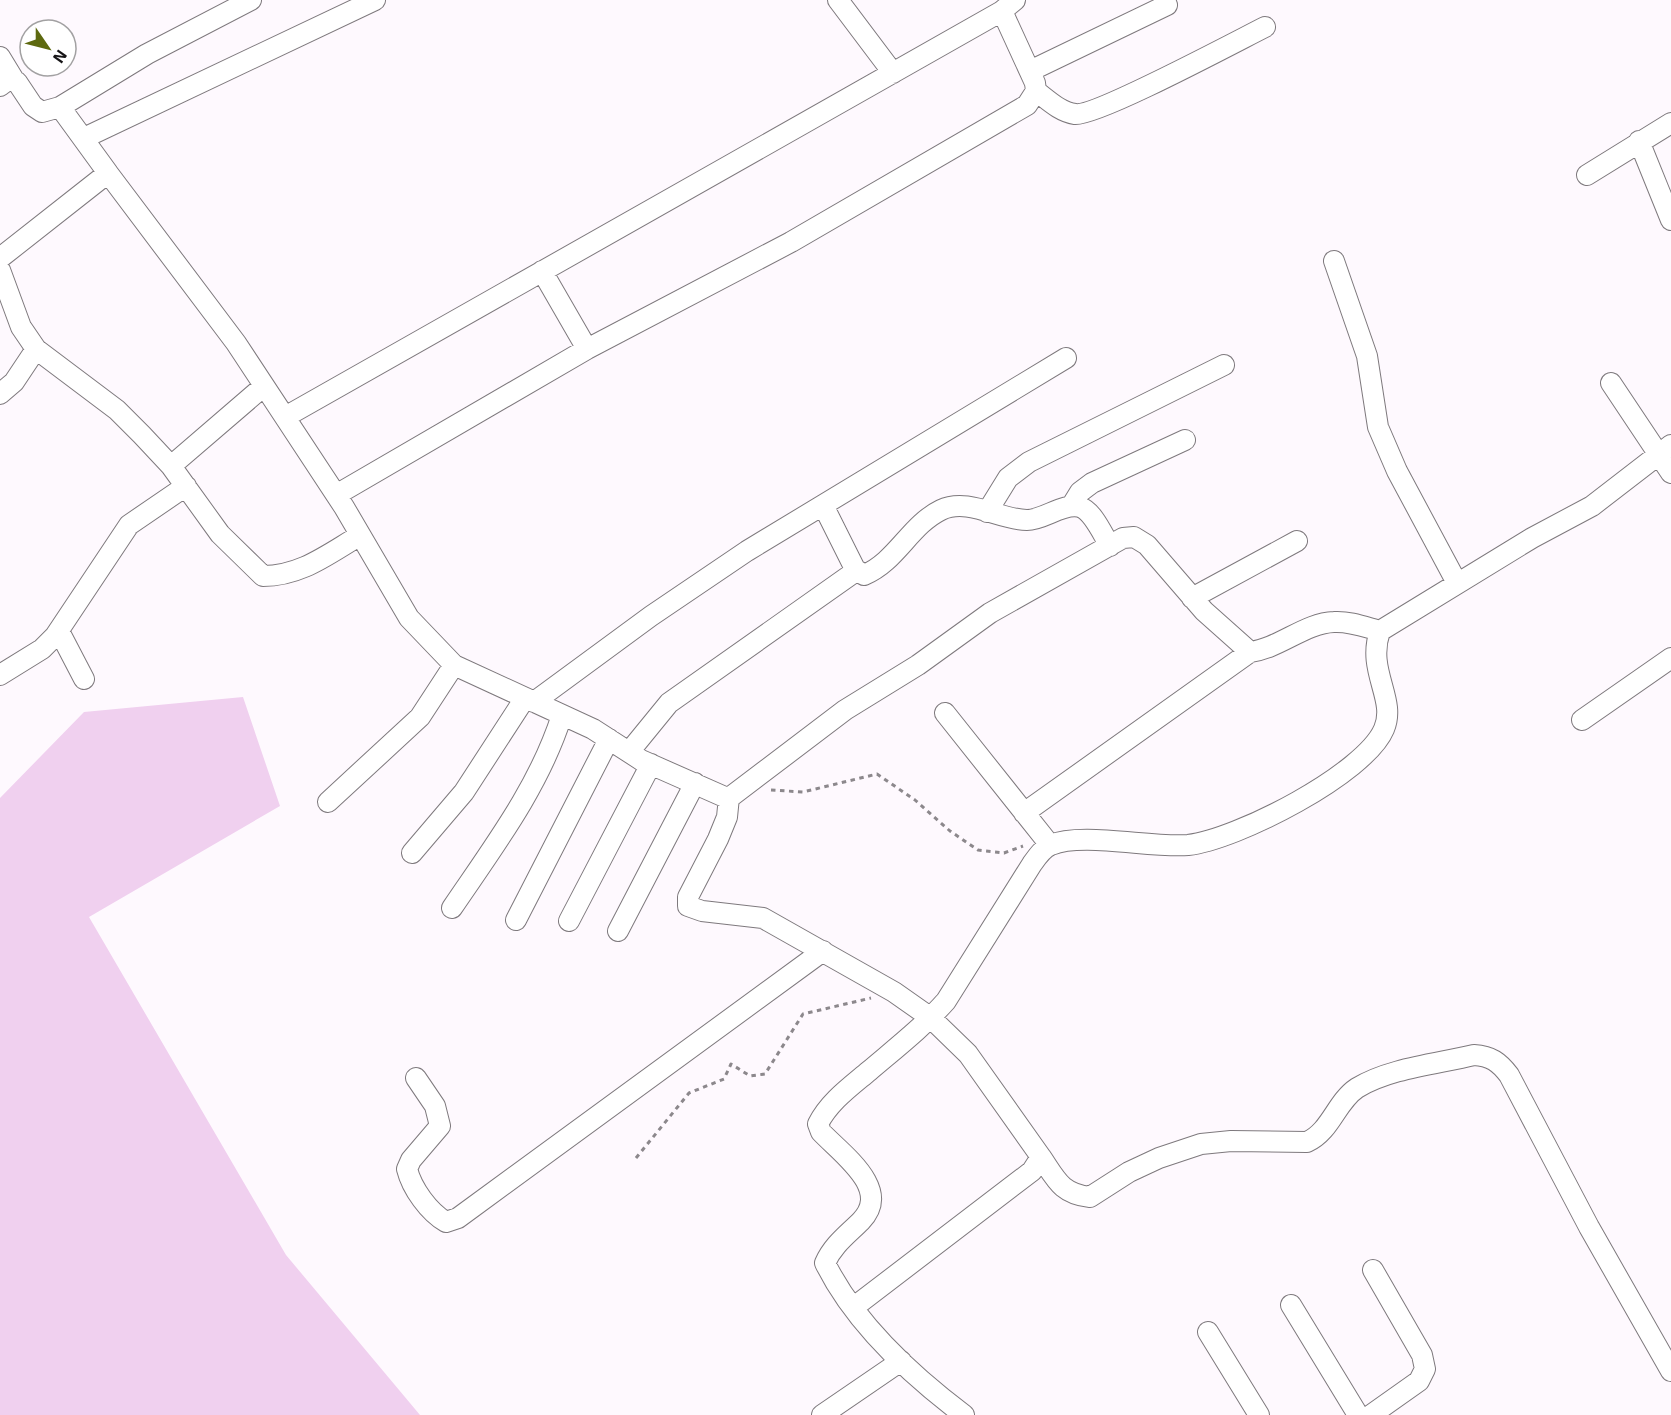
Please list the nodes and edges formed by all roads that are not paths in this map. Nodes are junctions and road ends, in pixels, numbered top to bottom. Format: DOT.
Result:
graph roads {
  1 [pos="250,0"];
  2 [pos="375,0"];
  3 [pos="838,0"];
  4 [pos="1167,5"];
  5 [pos="1009,6"];
  6 [pos="1265,27"];
  7 [pos="0,57"];
  8 [pos="1030,71"];
  9 [pos="894,73"];
  10 [pos="7,83"];
  11 [pos="1036,91"];
  12 [pos="60,107"];
  13 [pos="1671,123"];
  14 [pos="84,138"];
  15 [pos="1639,141"];
  16 [pos="108,173"];
  17 [pos="1587,175"];
  18 [pos="1671,220"];
  19 [pos="0,258"];
  20 [pos="1334,261"];
  21 [pos="0,270"];
  22 [pos="542,271"];
  23 [pos="36,349"];
  24 [pos="587,349"];
  25 [pos="1066,358"];
  26 [pos="1224,365"];
  27 [pos="1611,383"];
  28 [pos="264,386"];
  29 [pos="0,394"];
  30 [pos="285,417"];
  31 [pos="1185,440"];
  32 [pos="1664,450"];
  33 [pos="171,466"];
  34 [pos="1671,473"];
  35 [pos="186,486"];
  36 [pos="336,495"];
  37 [pos="823,505"];
  38 [pos="1072,506"];
  39 [pos="987,512"];
  40 [pos="359,536"];
  41 [pos="1297,541"];
  42 [pos="1110,546"];
  43 [pos="856,571"];
  44 [pos="1457,583"];
  45 [pos="1191,597"];
  46 [pos="59,631"];
  47 [pos="1380,631"];
  48 [pos="1250,652"];
  49 [pos="1670,660"];
  50 [pos="454,665"];
  51 [pos="0,675"];
  52 [pos="84,679"];
  53 [pos="530,700"];
  54 [pos="945,713"];
  55 [pos="562,715"];
  56 [pos="1582,720"];
  57 [pos="609,739"];
  58 [pos="629,752"];
  59 [pos="651,764"];
  60 [pos="695,783"];
  61 [pos="729,797"];
  62 [pos="328,802"];
  63 [pos="1024,813"];
  64 [pos="1050,845"];
  65 [pos="412,853"];
  66 [pos="452,908"];
  67 [pos="516,920"];
  68 [pos="569,921"];
  69 [pos="618,931"];
  70 [pos="824,951"];
  71 [pos="931,1018"];
  72 [pos="416,1078"];
  73 [pos="1041,1157"];
  74 [pos="1373,1270"];
  75 [pos="1291,1305"];
  76 [pos="854,1307"];
  77 [pos="1208,1332"];
  78 [pos="901,1361"];
  79 [pos="1671,1371"];
  80 [pos="822,1415"];
  81 [pos="964,1415"];
  82 [pos="1259,1415"];
  83 [pos="1358,1415"];
  84 [pos="1371,1415"];
  1 -- 12 [label="street"];
  2 -- 14 [label="street"];
  3 -- 9 [label="street"];
  4 -- 8 [label="street"];
  5 -- 8 [label="street"];
  5 -- 9 [label="street"];
  6 -- 11 [label="street"];
  7 -- 10 [label="street"];
  8 -- 11 [label="street"];
  9 -- 22 [label="street"];
  10 -- 12 [label="street"];
  11 -- 24 [label="street"];
  12 -- 14 [label="street"];
  13 -- 15 [label="street"];
  14 -- 16 [label="street"];
  15 -- 17 [label="street"];
  15 -- 18 [label="street"];
  16 -- 19 [label="street"];
  16 -- 28 [label="street"];
  20 -- 44 [label="street"];
  21 -- 23 [label="street"];
  22 -- 24 [label="street"];
  22 -- 30 [label="street"];
  23 -- 29 [label="street"];
  23 -- 33 [label="street"];
  24 -- 36 [label="street"];
  25 -- 37 [label="street"];
  26 -- 39 [label="street"];
  27 -- 32 [label="street"];
  28 -- 30 [label="street"];
  28 -- 33 [label="street"];
  30 -- 36 [label="street"];
  31 -- 38 [label="street"];
  32 -- 34 [label="street"];
  32 -- 44 [label="street"];
  33 -- 35 [label="street"];
  35 -- 40 [label="street"];
  35 -- 46 [label="street"];
  36 -- 40 [label="street"];
  37 -- 43 [label="street"];
  37 -- 53 [label="street"];
  38 -- 39 [label="street"];
  38 -- 42 [label="street"];
  39 -- 43 [label="street"];
  40 -- 50 [label="street"];
  41 -- 45 [label="street"];
  42 -- 45 [label="street"];
  42 -- 61 [label="street"];
  43 -- 58 [label="street"];
  44 -- 47 [label="street"];
  45 -- 48 [label="street"];
  46 -- 51 [label="street"];
  46 -- 52 [label="street"];
  47 -- 48 [label="street"];
  47 -- 64 [label="street"];
  48 -- 63 [label="street"];
  49 -- 56 [label="street"];
  50 -- 53 [label="street"];
  50 -- 62 [label="street"];
  53 -- 55 [label="street"];
  53 -- 65 [label="street"];
  54 -- 63 [label="street"];
  55 -- 57 [label="street"];
  55 -- 66 [label="street"];
  57 -- 58 [label="street"];
  57 -- 67 [label="street"];
  58 -- 59 [label="street"];
  59 -- 60 [label="street"];
  59 -- 68 [label="street"];
  60 -- 61 [label="street"];
  60 -- 69 [label="street"];
  61 -- 70 [label="street"];
  63 -- 64 [label="street"];
  64 -- 71 [label="street"];
  70 -- 71 [label="street"];
  70 -- 72 [label="street"];
  71 -- 73 [label="street"];
  71 -- 76 [label="street"];
  73 -- 76 [label="street"];
  73 -- 79 [label="street"];
  74 -- 84 [label="street"];
  75 -- 83 [label="street"];
  76 -- 78 [label="street"];
  77 -- 82 [label="street"];
  78 -- 80 [label="street"];
  78 -- 81 [label="street"];
}
